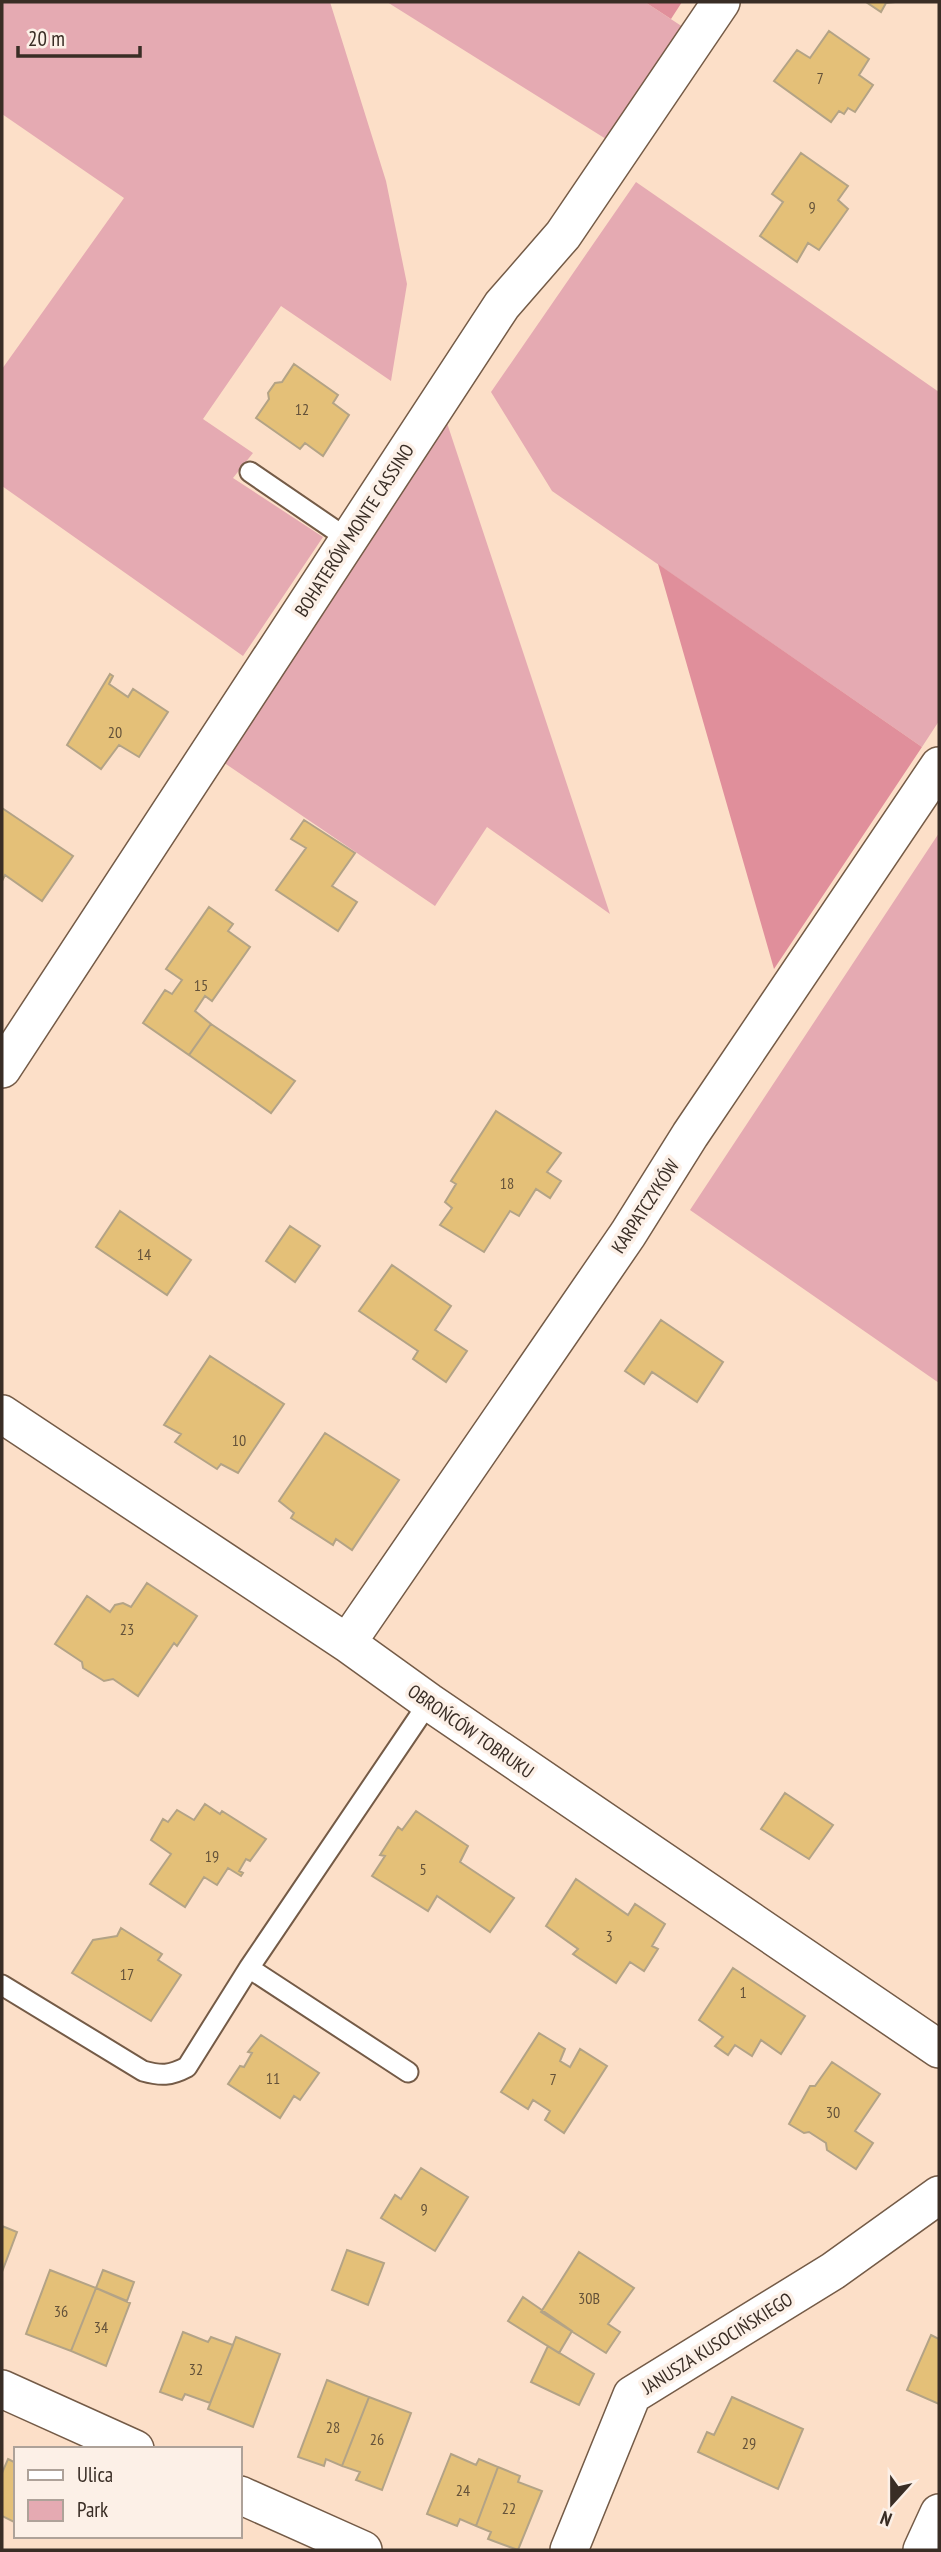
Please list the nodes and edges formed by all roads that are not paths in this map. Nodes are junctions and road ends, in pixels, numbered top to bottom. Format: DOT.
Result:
graph roads {
  1 [pos="720,2"];
  2 [pos="250,472"];
  3 [pos="348,539"];
  4 [pos="939,766"];
  5 [pos="2,1069"];
  6 [pos="2,1414"];
  7 [pos="347,1643"];
  8 [pos="429,1702"];
  9 [pos="249,1968"];
  10 [pos="2,1984"];
  11 [pos="939,2049"];
  12 [pos="408,2071"];
  13 [pos="939,2194"];
  14 [pos="2,2389"];
  15 [pos="131,2447"];
  16 [pos="242,2496"];
  17 [pos="939,2513"];
  18 [pos="363,2550"];
  19 [pos="569,2550"];
  20 [pos="922,2550"];
  1 -- 3 [label="street, BOHATERÓW MONTE CASSINO"];
  2 -- 3 [label="lane"];
  3 -- 5 [label="street, BOHATERÓW MONTE CASSINO"];
  4 -- 7 [label="street, KARPATCZYKÓW"];
  6 -- 7 [label="street, OBROŃCÓW TOBRUKU"];
  7 -- 8 [label="street, OBROŃCÓW TOBRUKU"];
  8 -- 9 [label="lane"];
  8 -- 11 [label="street, OBROŃCÓW TOBRUKU"];
  9 -- 10 [label="lane"];
  9 -- 12 [label="lane"];
  13 -- 19 [label="street, JANUSZA KUSOCIŃSKIEGO"];
  14 -- 15 [label="street"];
  16 -- 18 [label="street"];
  17 -- 20 [label="street"];
}
